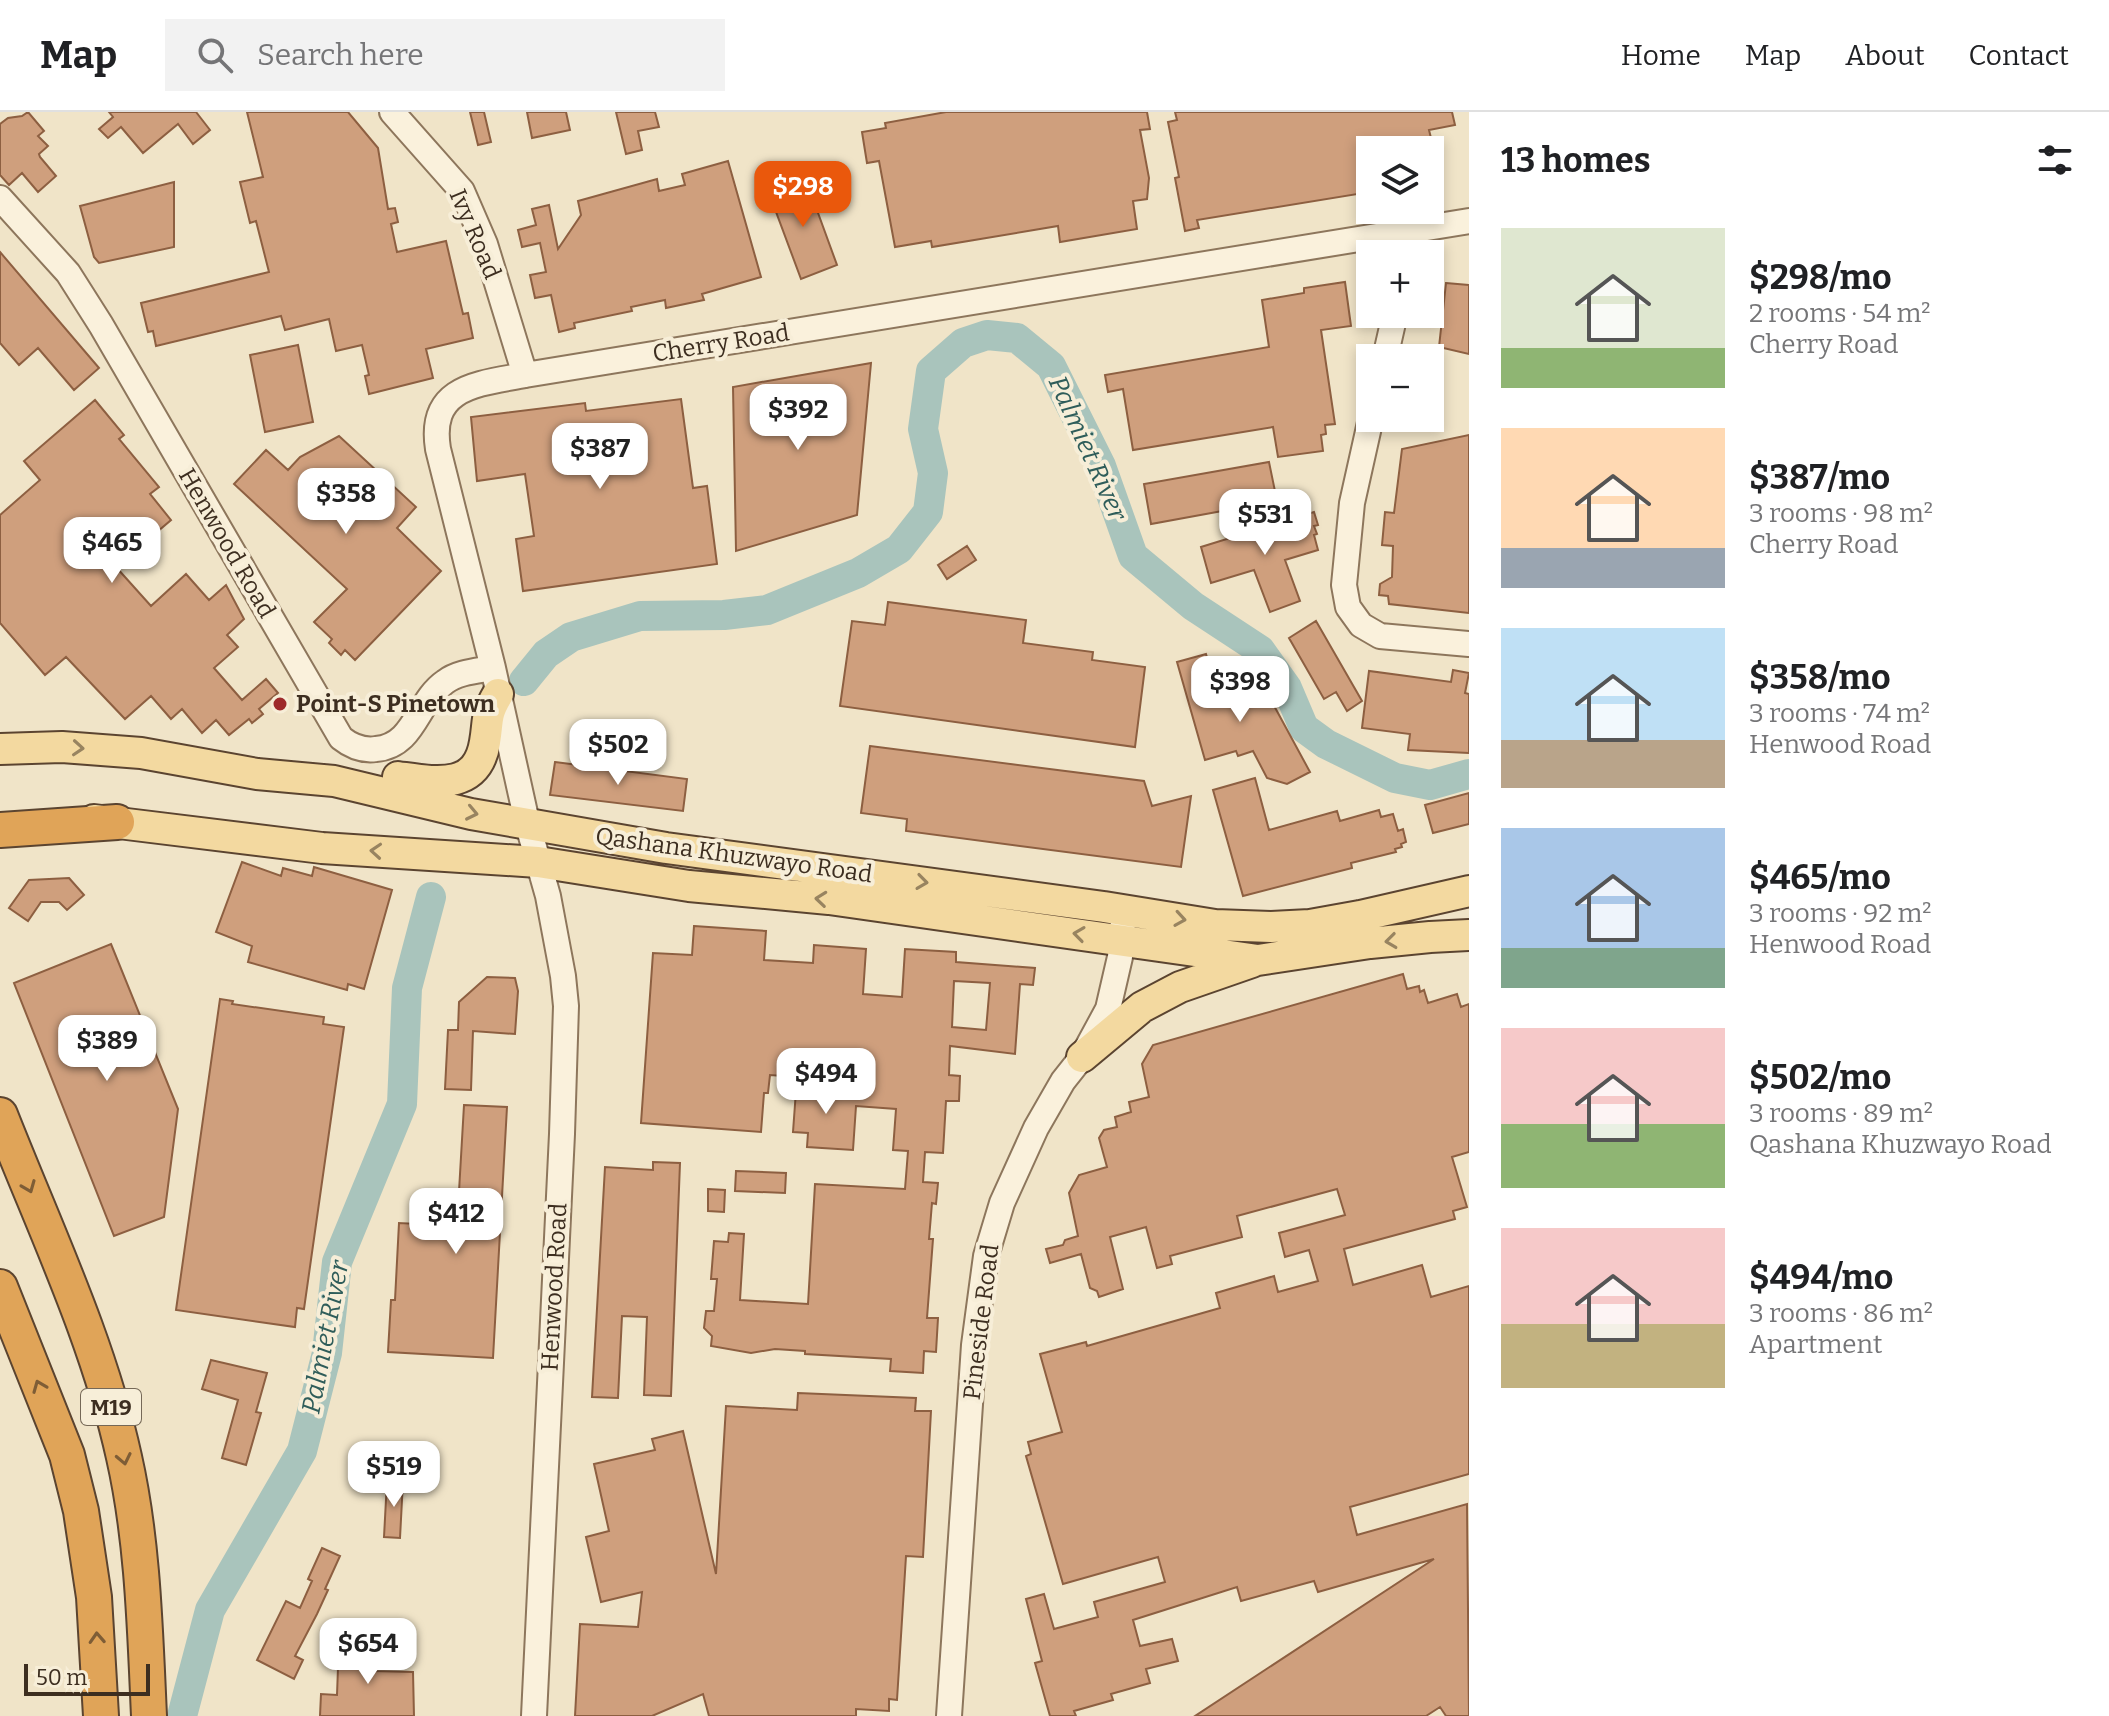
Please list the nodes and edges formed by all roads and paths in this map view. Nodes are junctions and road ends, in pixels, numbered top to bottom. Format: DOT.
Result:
graph roads {
  1 [pos="392,112"];
  2 [pos="0,198"];
  3 [pos="1469,221"];
  4 [pos="1404,240"];
  5 [pos="1356,248"];
  6 [pos="525,375"];
  7 [pos="1368,432"];
  8 [pos="1469,644"];
  9 [pos="495,681"];
  10 [pos="0,749"];
  11 [pos="334,781"];
  12 [pos="0,813"];
  13 [pos="117,822"];
  14 [pos="527,822"];
  15 [pos="0,830"];
  16 [pos="538,862"];
  17 [pos="1469,891"];
  18 [pos="1124,910"];
  19 [pos="1469,935"];
  20 [pos="1122,941"];
  21 [pos="1258,960"];
  22 [pos="1082,1057"];
  23 [pos="0,1115"];
  24 [pos="0,1287"];
  25 [pos="101,1716"];
  26 [pos="149,1716"];
  27 [pos="534,1716"];
  28 [pos="949,1716"];
  1 -- 6 [label="street, Ivy Road"];
  2 -- 9 [label="street, Henwood Road"];
  3 -- 4 [label="street, Cherry Road"];
  5 -- 6 [label="street, Cherry Road"];
  6 -- 9 [label="street, Cherry Road"];
  7 -- 8 [label="street"];
  9 -- 11 [label="main road"];
  9 -- 14 [label="street, Cherry Road"];
  10 -- 11 [label="main road, Qashana Khuzwayo Road, one-way"];
  11 -- 14 [label="main road, Qashana Khuzwayo Road, one-way"];
  12 -- 13 [label="main road, Qashana Khuzwayo Road"];
  13 -- 15 [label="highway"];
  16 -- 13 [label="main road, Qashana Khuzwayo Road, one-way"];
  14 -- 16 [label="street, Cherry Road"];
  14 -- 18 [label="main road, Qashana Khuzwayo Road, one-way"];
  20 -- 16 [label="main road, Qashana Khuzwayo Road, one-way"];
  16 -- 27 [label="street, Henwood Road"];
  18 -- 17 [label="main road, Qashana Khuzwayo Road, one-way"];
  18 -- 20 [label="street, Pineside Road"];
  19 -- 21 [label="main road, Qashana Khuzwayo Road, one-way"];
  20 -- 21 [label="main road, Qashana Khuzwayo Road"];
  20 -- 22 [label="street, Pineside Road"];
  21 -- 22 [label="main road"];
  22 -- 28 [label="street, Pineside Road"];
  23 -- 26 [label="highway, M19, one-way"];
  25 -- 24 [label="highway, M19, one-way"];
}
